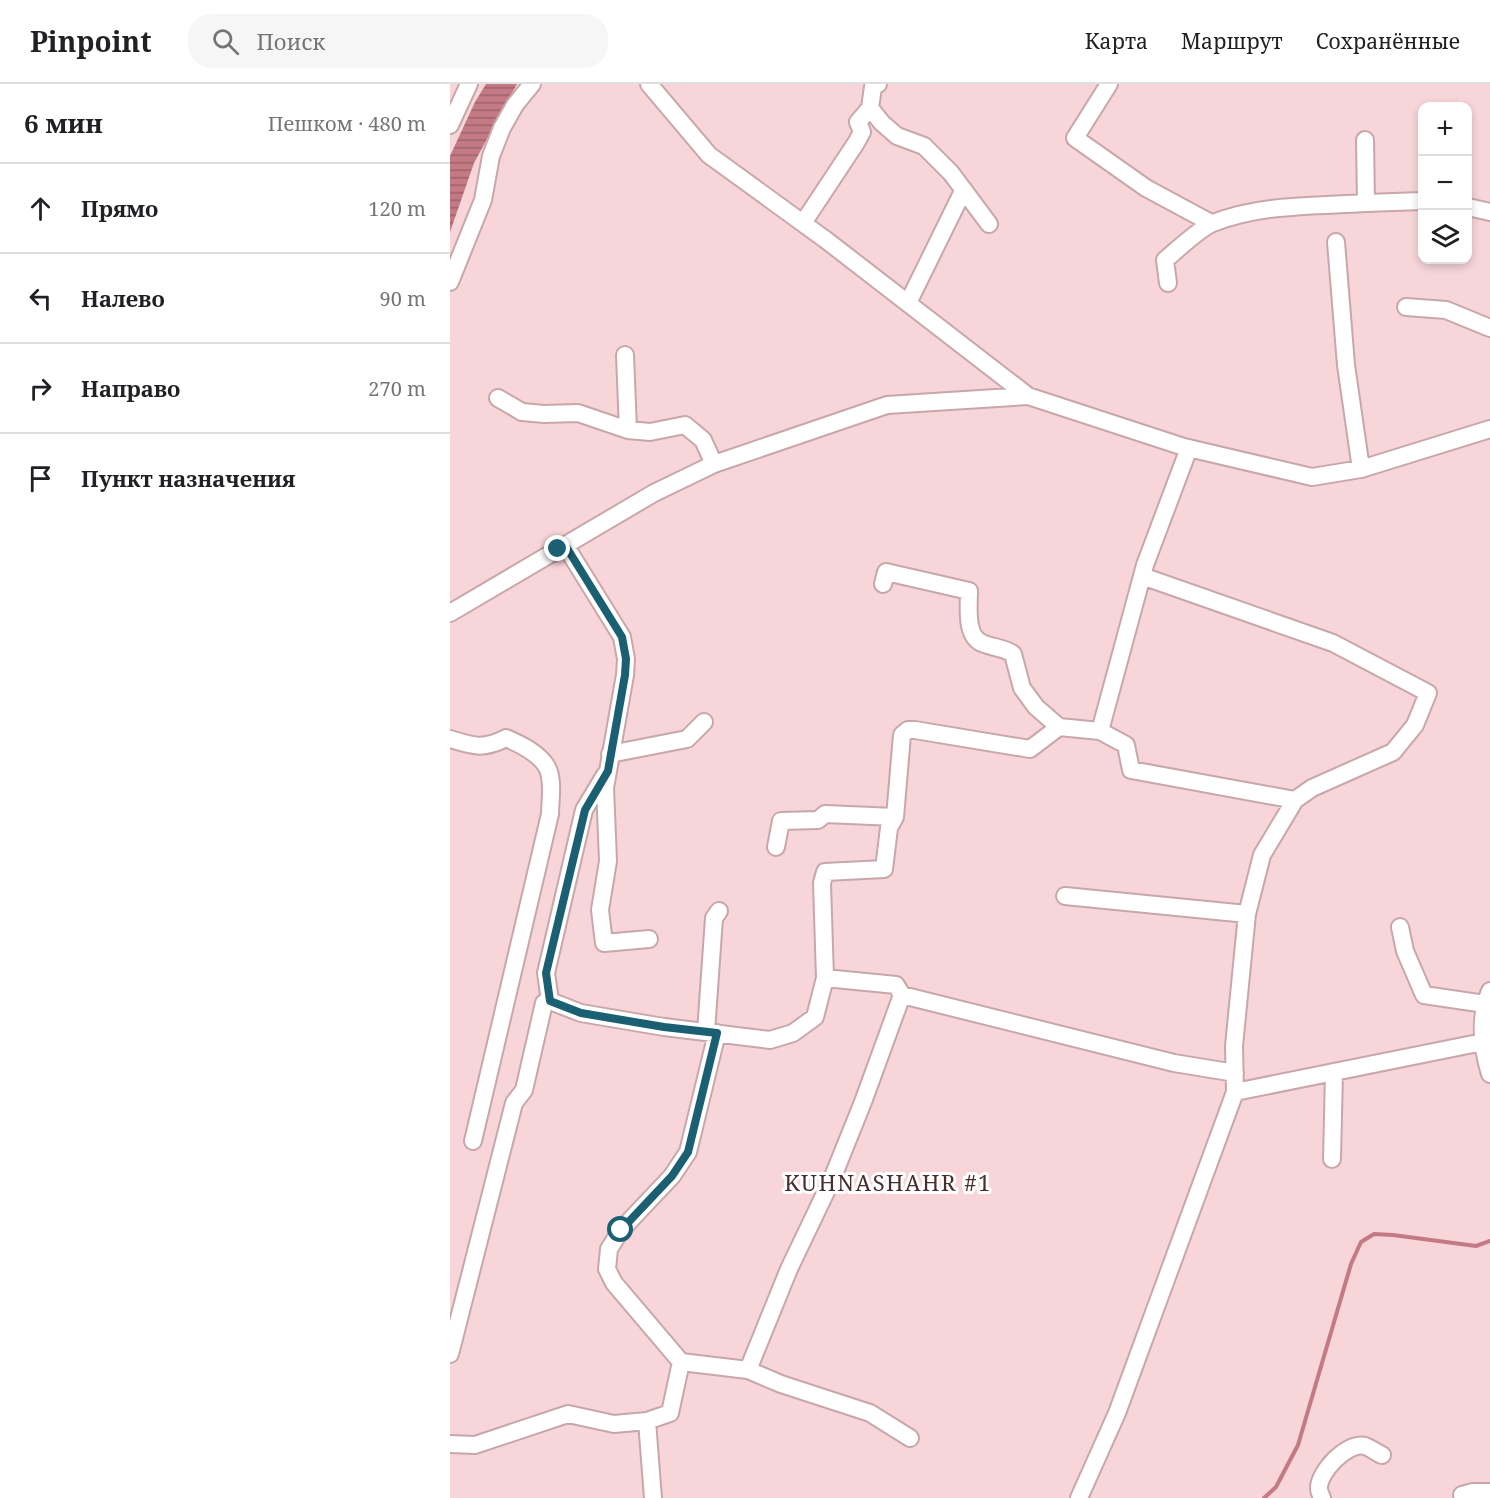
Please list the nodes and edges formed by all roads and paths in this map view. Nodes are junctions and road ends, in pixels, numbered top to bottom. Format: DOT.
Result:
graph roads {
  1 [pos="469,84"];
  2 [pos="532,84"];
  3 [pos="649,84"];
  4 [pos="878,84"];
  5 [pos="1108,84"];
  6 [pos="870,108"];
  7 [pos="450,125"];
  8 [pos="1365,140"];
  9 [pos="963,191"];
  10 [pos="1418,201"];
  11 [pos="1366,203"];
  12 [pos="1472,208"];
  13 [pos="1490,212"];
  14 [pos="803,223"];
  15 [pos="1211,223"];
  16 [pos="989,224"];
  17 [pos="1336,242"];
  18 [pos="450,282"];
  19 [pos="1168,284"];
  20 [pos="908,303"];
  21 [pos="1406,307"];
  22 [pos="1490,328"];
  23 [pos="625,355"];
  24 [pos="1028,396"];
  25 [pos="498,398"];
  26 [pos="1490,429"];
  27 [pos="628,430"];
  28 [pos="1189,448"];
  29 [pos="714,464"];
  30 [pos="1361,469"];
  31 [pos="565,545"];
  32 [pos="1142,576"];
  33 [pos="883,584"];
  34 [pos="450,613"];
  35 [pos="704,722"];
  36 [pos="1059,727"];
  37 [pos="1100,732"];
  38 [pos="450,739"];
  39 [pos="610,754"];
  40 [pos="608,771"];
  41 [pos="1295,800"];
  42 [pos="896,817"];
  43 [pos="776,847"];
  44 [pos="1065,896"];
  45 [pos="719,911"];
  46 [pos="1247,914"];
  47 [pos="1400,927"];
  48 [pos="649,939"];
  49 [pos="825,978"];
  50 [pos="902,995"];
  51 [pos="1487,998"];
  52 [pos="550,1001"];
  53 [pos="712,1033"];
  54 [pos="1483,1042"];
  55 [pos="1235,1072"];
  56 [pos="1334,1073"];
  57 [pos="1490,1074"];
  58 [pos="1235,1092"];
  59 [pos="473,1142"];
  60 [pos="1332,1159"];
  61 [pos="450,1354"];
  62 [pos="681,1362"];
  63 [pos="748,1370"];
  64 [pos="648,1421"];
  65 [pos="910,1438"];
  66 [pos="450,1444"];
  67 [pos="1382,1455"];
  68 [pos="1490,1492"];
  69 [pos="1462,1495"];
  70 [pos="653,1498"];
  71 [pos="1079,1498"];
  72 [pos="1322,1498"];
  1 -- 7 [label="street"];
  2 -- 18 [label="street"];
  3 -- 14 [label="street"];
  4 -- 6 [label="street"];
  5 -- 15 [label="street"];
  6 -- 9 [label="street"];
  6 -- 14 [label="street"];
  8 -- 11 [label="street"];
  9 -- 16 [label="street"];
  9 -- 20 [label="street"];
  10 -- 11 [label="street"];
  11 -- 15 [label="street"];
  12 -- 13 [label="street"];
  14 -- 20 [label="street"];
  15 -- 19 [label="street"];
  17 -- 30 [label="street"];
  20 -- 24 [label="street"];
  21 -- 22 [label="street"];
  23 -- 27 [label="street"];
  24 -- 28 [label="street"];
  24 -- 29 [label="street"];
  25 -- 27 [label="street"];
  26 -- 30 [label="street"];
  27 -- 29 [label="street"];
  28 -- 30 [label="street"];
  28 -- 32 [label="street"];
  29 -- 31 [label="street"];
  31 -- 34 [label="street"];
  31 -- 39 [label="street"];
  32 -- 37 [label="street"];
  32 -- 41 [label="street"];
  33 -- 36 [label="street"];
  35 -- 39 [label="street"];
  36 -- 37 [label="street"];
  36 -- 42 [label="street"];
  37 -- 41 [label="street"];
  38 -- 59 [label="street"];
  39 -- 40 [label="street"];
  40 -- 48 [label="street"];
  40 -- 52 [label="street"];
  41 -- 46 [label="street"];
  42 -- 43 [label="street"];
  42 -- 49 [label="street"];
  44 -- 46 [label="street"];
  45 -- 53 [label="street"];
  46 -- 55 [label="street"];
  47 -- 51 [label="street"];
  49 -- 50 [label="street"];
  49 -- 53 [label="street"];
  50 -- 55 [label="street"];
  50 -- 63 [label="street"];
  51 -- 54 [label="street"];
  52 -- 53 [label="street"];
  52 -- 61 [label="street"];
  53 -- 62 [label="street"];
  54 -- 56 [label="street"];
  54 -- 57 [label="street"];
  55 -- 58 [label="street"];
  56 -- 58 [label="street"];
  56 -- 60 [label="street"];
  58 -- 71 [label="street"];
  62 -- 63 [label="street"];
  62 -- 64 [label="street"];
  63 -- 65 [label="street"];
  64 -- 66 [label="street"];
  64 -- 70 [label="street"];
  67 -- 72 [label="street"];
  68 -- 69 [label="street"];
}
